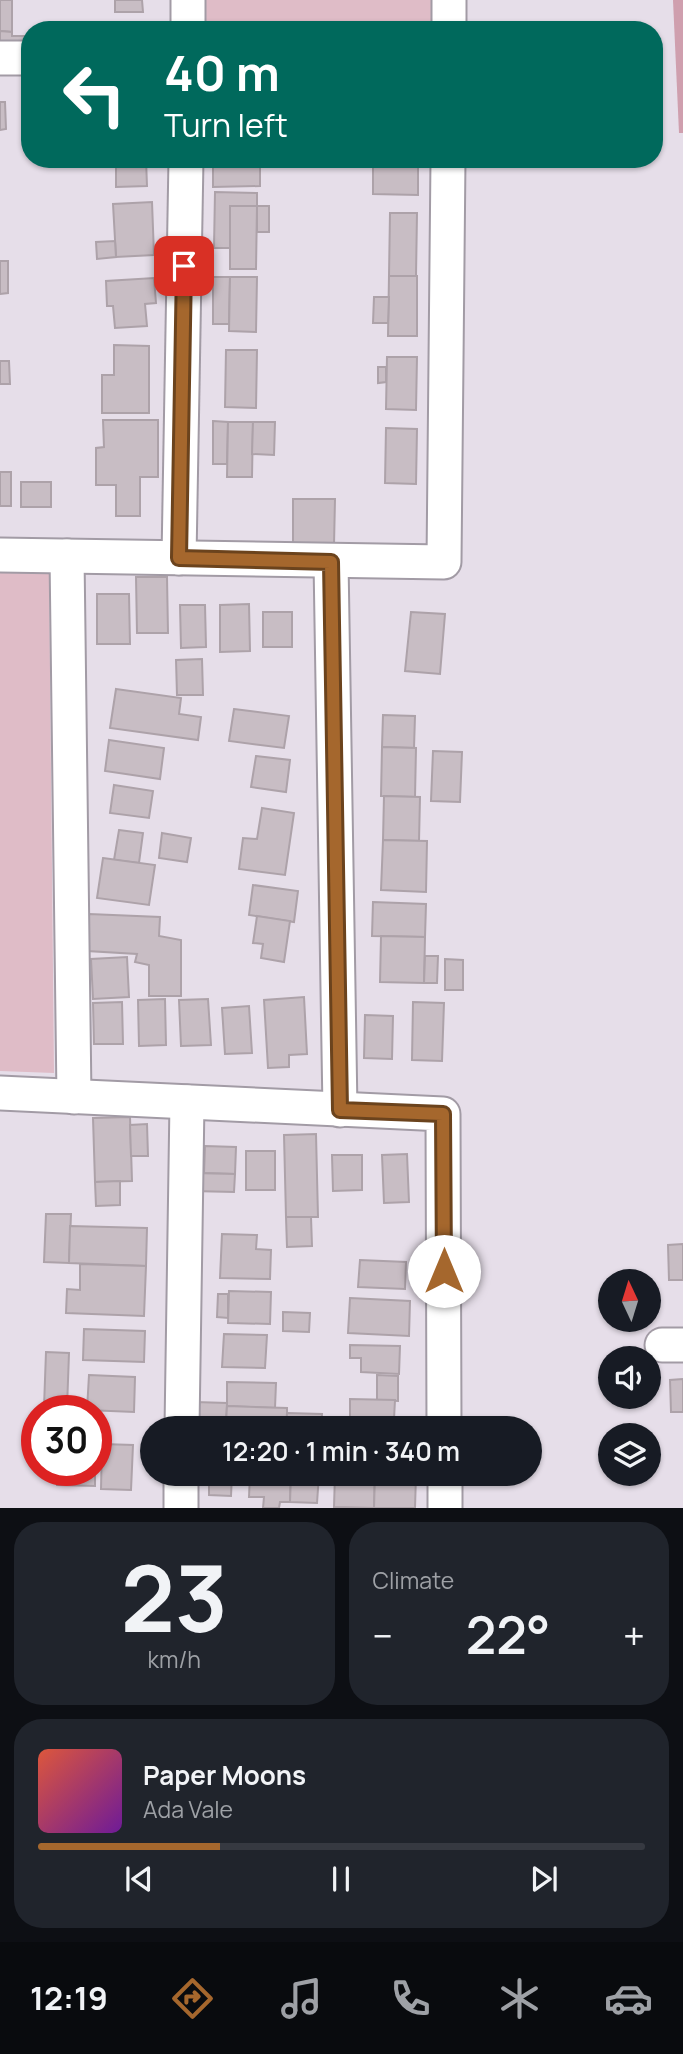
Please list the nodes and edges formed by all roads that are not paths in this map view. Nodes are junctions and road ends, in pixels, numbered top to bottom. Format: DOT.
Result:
graph roads {
  1 [pos="188,0"];
  2 [pos="449,0"];
  3 [pos="188,21"];
  4 [pos="449,21"];
  5 [pos="0,58"];
  6 [pos="21,58"];
  7 [pos="186,168"];
  8 [pos="448,168"];
  9 [pos="0,555"];
  10 [pos="67,556"];
  11 [pos="179,558"];
  12 [pos="331,562"];
  13 [pos="0,1093"];
  14 [pos="74,1097"];
  15 [pos="187,1102"];
  16 [pos="340,1110"];
  17 [pos="182,1416"];
  18 [pos="444,1416"];
  19 [pos="181,1486"];
  20 [pos="444,1486"];
  21 [pos="181,1508"];
  22 [pos="445,1508"];
  1 -- 3 [label="street"];
  2 -- 4 [label="street"];
  5 -- 6 [label="street"];
  7 -- 11 [label="street"];
  8 -- 12 [label="street"];
  9 -- 10 [label="street"];
  10 -- 11 [label="street"];
  10 -- 14 [label="street"];
  11 -- 12 [label="street"];
  12 -- 16 [label="street"];
  13 -- 14 [label="street"];
  14 -- 15 [label="street"];
  15 -- 16 [label="street"];
  15 -- 17 [label="street"];
  16 -- 18 [label="street"];
  19 -- 21 [label="street"];
  20 -- 22 [label="street"];
}
